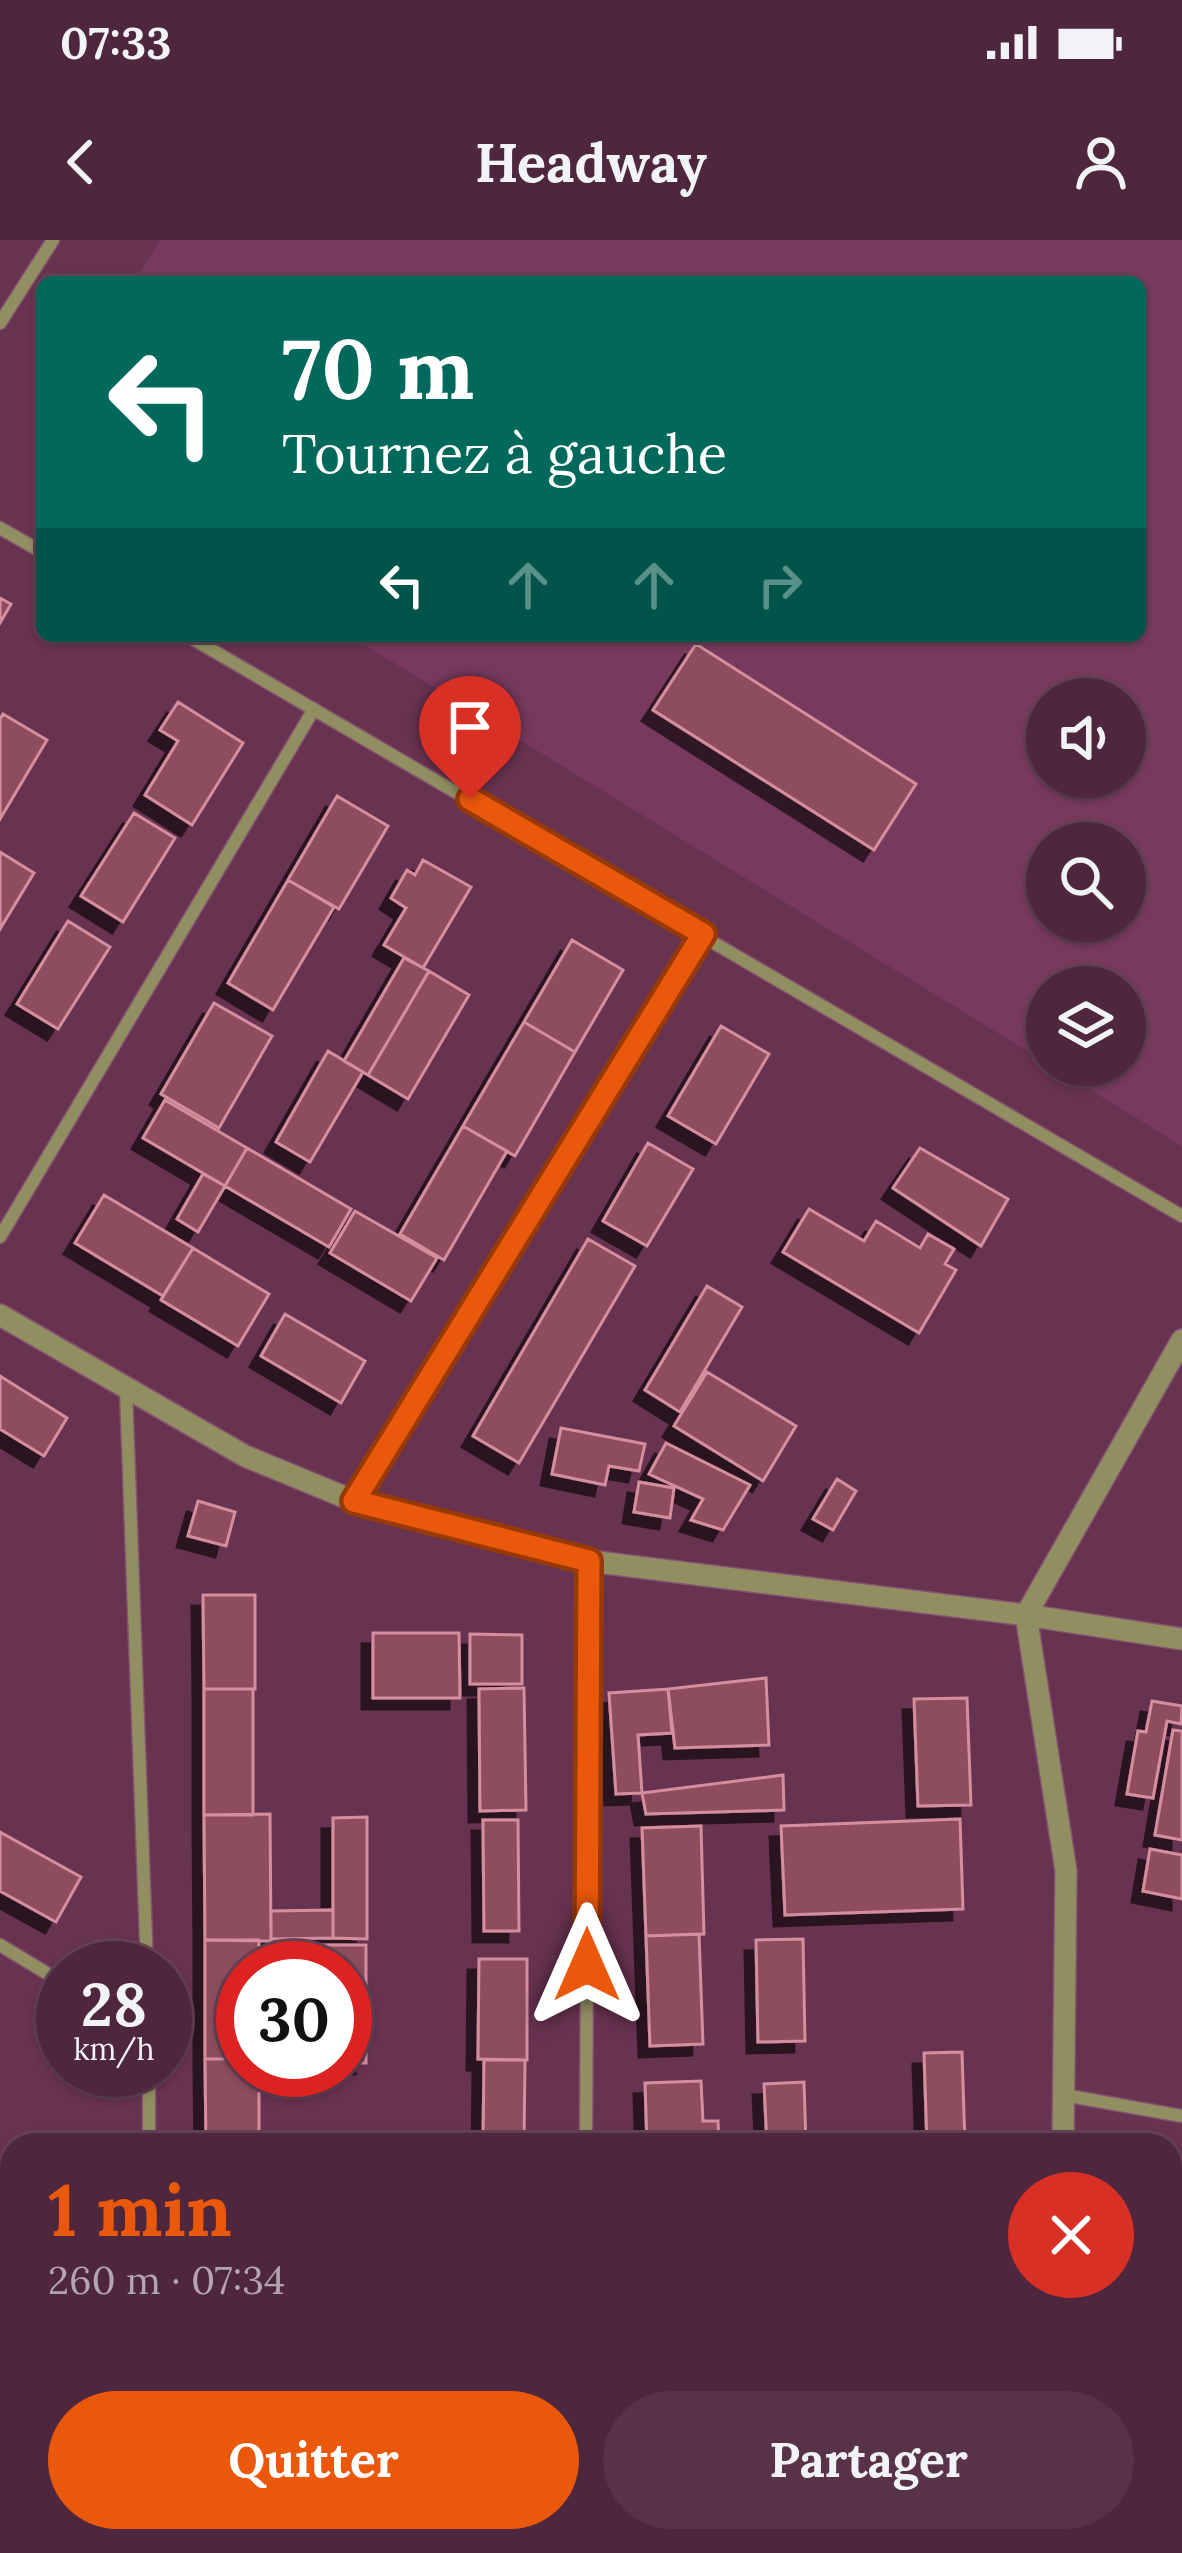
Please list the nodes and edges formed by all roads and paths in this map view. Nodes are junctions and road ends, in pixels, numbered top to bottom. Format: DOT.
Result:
graph roads {
  1 [pos="53,240"];
  2 [pos="0,323"];
  3 [pos="0,527"];
  4 [pos="36,548"];
  5 [pos="198,642"];
  6 [pos="314,709"];
  7 [pos="703,934"];
  8 [pos="1182,1216"];
  9 [pos="0,1237"];
  10 [pos="0,1315"];
  11 [pos="1182,1340"];
  12 [pos="126,1390"];
  13 [pos="354,1501"];
  14 [pos="589,1561"];
  15 [pos="1026,1615"];
  16 [pos="1182,1639"];
  17 [pos="146,1941"];
  18 [pos="0,1945"];
  19 [pos="36,1967"];
  20 [pos="1064,2095"];
  21 [pos="149,2097"];
  22 [pos="1182,2116"];
  23 [pos="149,2133"];
  24 [pos="586,2133"];
  25 [pos="1063,2133"];
  1 -- 2 [label="street"];
  3 -- 4 [label="street"];
  5 -- 6 [label="street"];
  6 -- 7 [label="street"];
  6 -- 9 [label="street"];
  7 -- 8 [label="street"];
  7 -- 13 [label="street"];
  10 -- 12 [label="street"];
  11 -- 15 [label="street"];
  12 -- 13 [label="street"];
  12 -- 17 [label="street"];
  13 -- 14 [label="street"];
  14 -- 15 [label="street"];
  14 -- 24 [label="street"];
  15 -- 16 [label="street"];
  15 -- 20 [label="street"];
  18 -- 19 [label="street"];
  20 -- 22 [label="street"];
  20 -- 25 [label="street"];
  21 -- 23 [label="street"];
}
